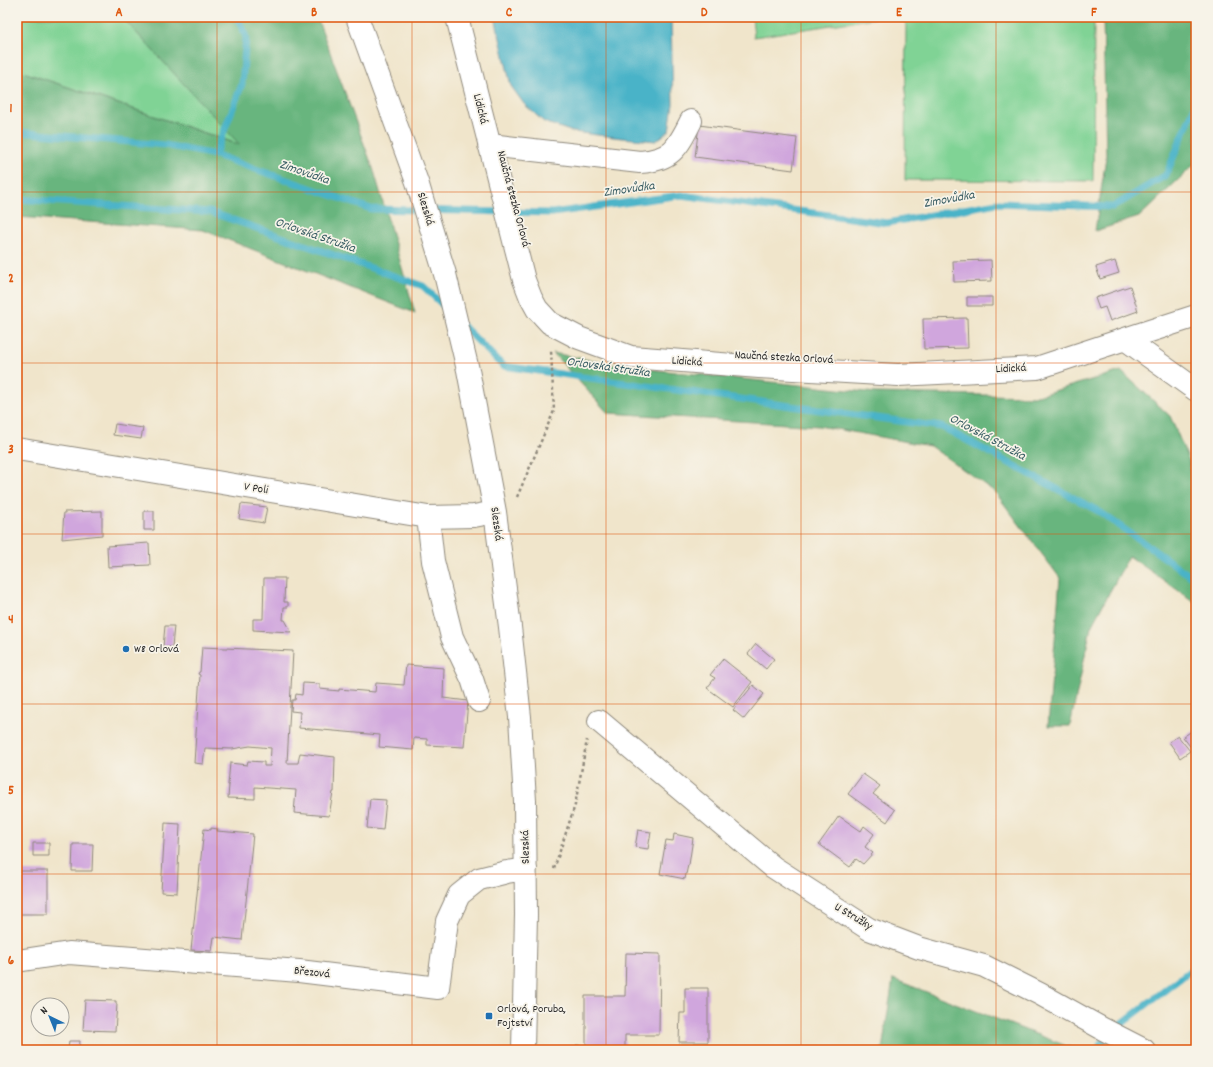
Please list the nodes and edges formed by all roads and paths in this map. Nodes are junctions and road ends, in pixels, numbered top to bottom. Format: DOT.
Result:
graph roads {
  1 [pos="357,17"];
  2 [pos="457,17"];
  3 [pos="691,121"];
  4 [pos="490,145"];
  5 [pos="1196,316"];
  6 [pos="1125,339"];
  7 [pos="551,350"];
  8 [pos="1196,390"];
  9 [pos="17,449"];
  10 [pos="516,498"];
  11 [pos="495,512"];
  12 [pos="428,517"];
  13 [pos="480,701"];
  14 [pos="599,721"];
  15 [pos="526,869"];
  16 [pos="554,869"];
  17 [pos="17,960"];
  18 [pos="523,1050"];
  19 [pos="1144,1050"];
  1 -- 11 [label="street, Slezská"];
  2 -- 4 [label="street, Lidická"];
  3 -- 4 [label="street"];
  4 -- 6 [label="street, Lidická"];
  5 -- 6 [label="street, Lidická"];
  6 -- 8 [label="street"];
  7 -- 10 [label="path"];
  9 -- 12 [label="street, V Poli"];
  11 -- 12 [label="street, V Poli"];
  11 -- 15 [label="street, Slezská"];
  12 -- 13 [label="street"];
  14 -- 16 [label="path"];
  14 -- 19 [label="street, U Stružky"];
  15 -- 17 [label="street, Březová"];
  15 -- 18 [label="street, Slezská"];
}
